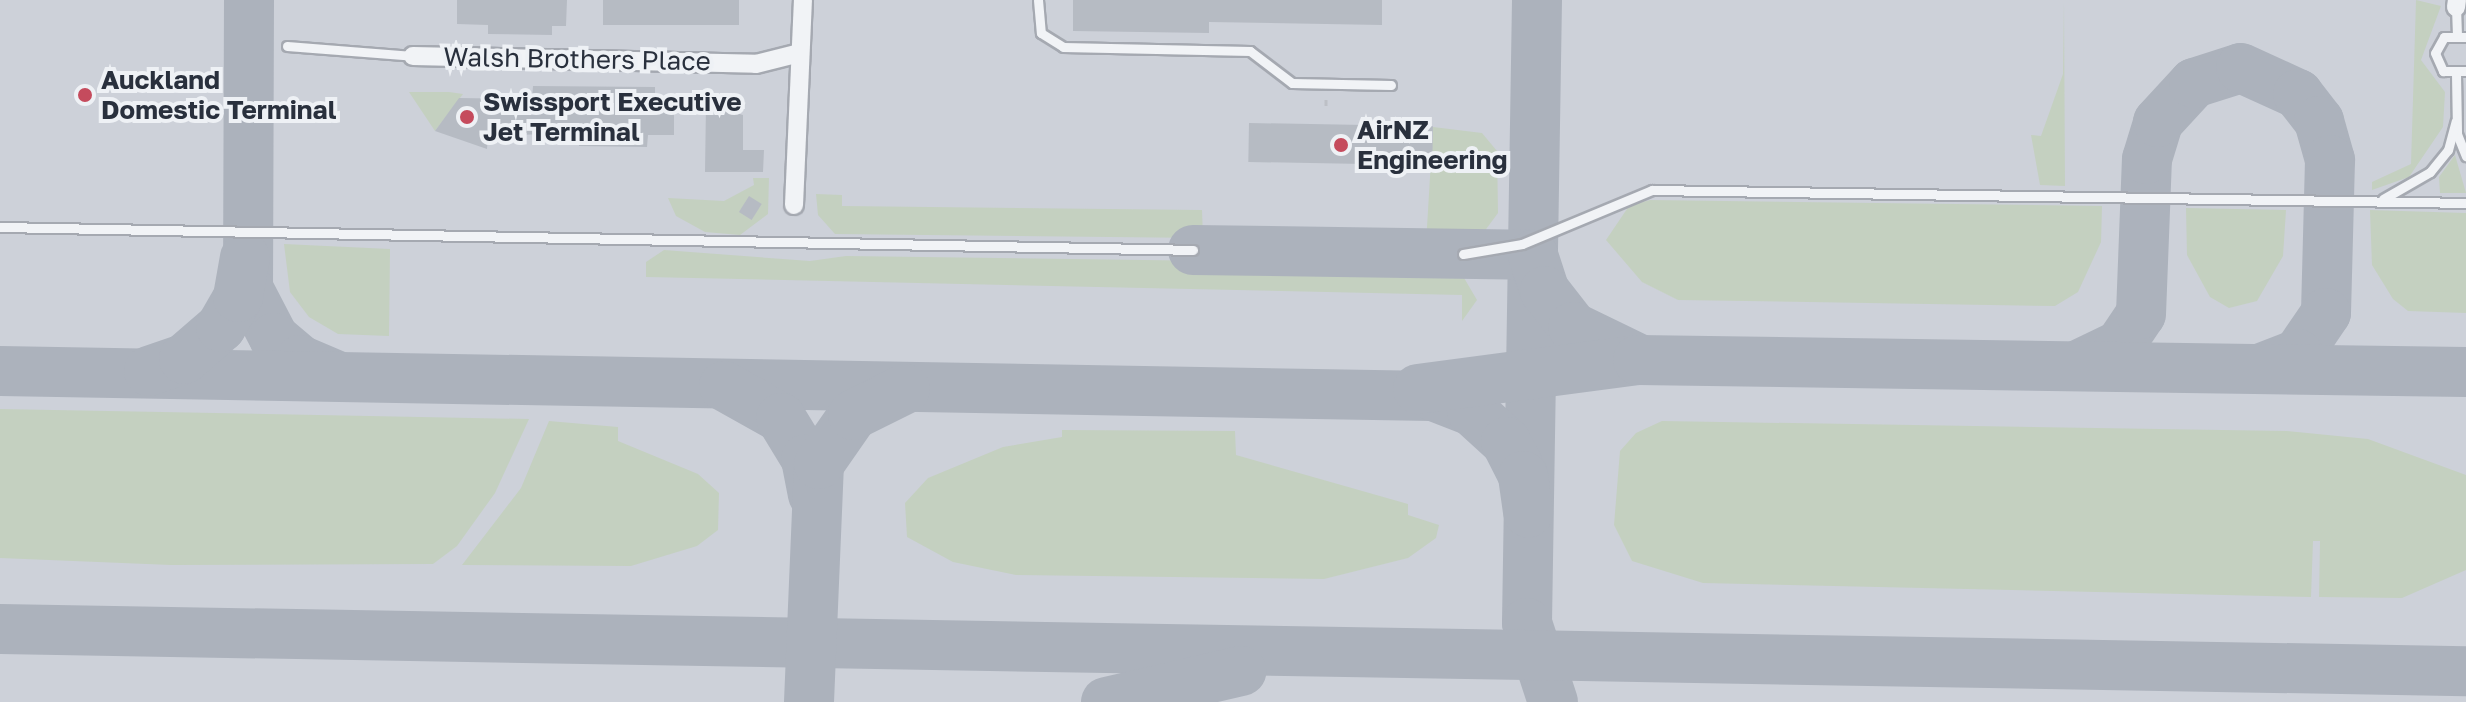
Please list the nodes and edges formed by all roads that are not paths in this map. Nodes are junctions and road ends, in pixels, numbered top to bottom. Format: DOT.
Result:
graph roads {
  1 [pos="803,0"];
  2 [pos="1038,0"];
  3 [pos="2456,4"];
  4 [pos="2461,35"];
  5 [pos="287,46"];
  6 [pos="796,54"];
  7 [pos="413,56"];
  8 [pos="2461,73"];
  9 [pos="1391,85"];
  10 [pos="2456,121"];
  11 [pos="2466,156"];
  12 [pos="2376,201"];
  13 [pos="2466,203"];
  14 [pos="794,205"];
  15 [pos="0,227"];
  16 [pos="1193,250"];
  17 [pos="1463,254"];
  1 -- 6 [label="street"];
  2 -- 9 [label="lane"];
  3 -- 4 [label="lane"];
  4 -- 8 [label="lane"];
  5 -- 7 [label="lane, Walsh Brothers Place"];
  6 -- 7 [label="street, Walsh Brothers Place"];
  6 -- 14 [label="street"];
  8 -- 10 [label="lane"];
  10 -- 11 [label="lane"];
  10 -- 12 [label="lane"];
  12 -- 13 [label="lane"];
  12 -- 17 [label="lane"];
  15 -- 16 [label="lane"];
}
